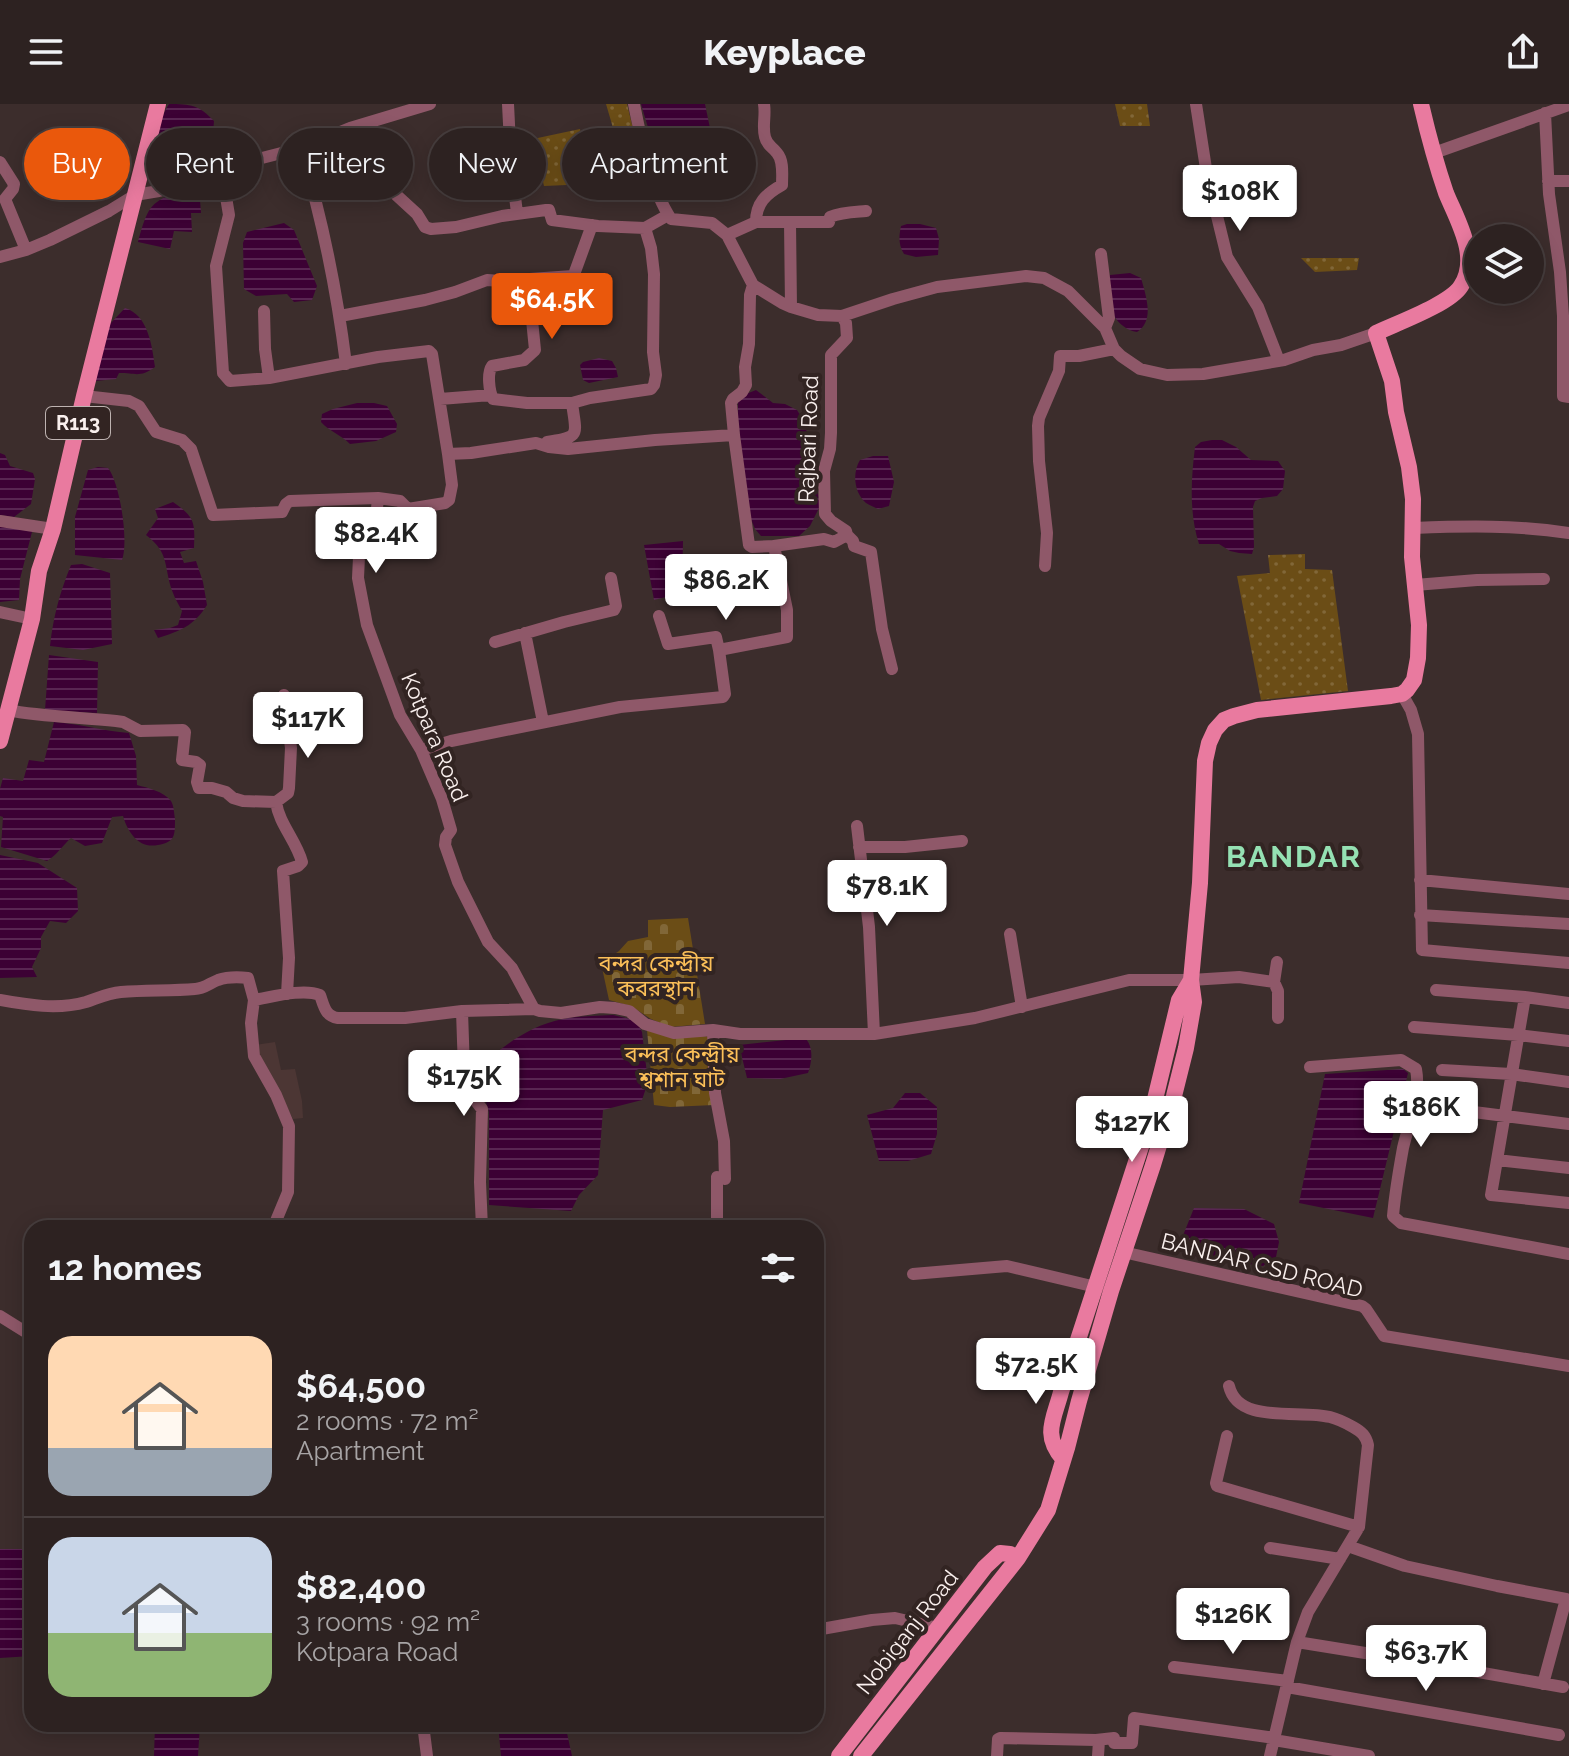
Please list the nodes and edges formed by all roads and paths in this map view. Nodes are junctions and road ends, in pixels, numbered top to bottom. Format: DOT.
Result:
graph roads {
  1 [pos="158,104"];
  2 [pos="430,104"];
  3 [pos="508,104"];
  4 [pos="634,104"];
  5 [pos="764,104"];
  6 [pos="1196,104"];
  7 [pos="1421,104"];
  8 [pos="1569,105"];
  9 [pos="1545,113"];
  10 [pos="350,128"];
  11 [pos="1434,153"];
  12 [pos="0,162"];
  13 [pos="1548,181"];
  14 [pos="1569,181"];
  15 [pos="146,193"];
  16 [pos="135,195"];
  17 [pos="226,200"];
  18 [pos="314,200"];
  19 [pos="402,200"];
  20 [pos="866,211"];
  21 [pos="517,213"];
  22 [pos="668,215"];
  23 [pos="756,222"];
  24 [pos="790,222"];
  25 [pos="592,225"];
  26 [pos="645,228"];
  27 [pos="727,235"];
  28 [pos="26,250"];
  29 [pos="1101,254"];
  30 [pos="0,257"];
  31 [pos="1564,272"];
  32 [pos="573,276"];
  33 [pos="753,285"];
  34 [pos="791,307"];
  35 [pos="264,311"];
  36 [pos="340,316"];
  37 [pos="842,316"];
  38 [pos="1566,316"];
  39 [pos="1105,328"];
  40 [pos="1376,333"];
  41 [pos="1114,349"];
  42 [pos="1566,356"];
  43 [pos="1279,361"];
  44 [pos="346,364"];
  45 [pos="269,378"];
  46 [pos="491,395"];
  47 [pos="84,396"];
  48 [pos="1569,397"];
  49 [pos="440,399"];
  50 [pos="572,403"];
  51 [pos="734,435"];
  52 [pos="536,443"];
  53 [pos="448,454"];
  54 [pos="378,498"];
  55 [pos="0,521"];
  56 [pos="1414,528"];
  57 [pos="53,529"];
  58 [pos="1569,533"];
  59 [pos="847,535"];
  60 [pos="774,546"];
  61 [pos="1045,566"];
  62 [pos="611,578"];
  63 [pos="1544,579"];
  64 [pos="1415,585"];
  65 [pos="0,612"];
  66 [pos="659,616"];
  67 [pos="32,619"];
  68 [pos="525,633"];
  69 [pos="495,642"];
  70 [pos="719,650"];
  71 [pos="892,669"];
  72 [pos="1402,694"];
  73 [pos="284,695"];
  74 [pos="4,718"];
  75 [pos="543,722"];
  76 [pos="0,741"];
  77 [pos="421,750"];
  78 [pos="276,802"];
  79 [pos="857,826"];
  80 [pos="962,841"];
  81 [pos="859,847"];
  82 [pos="1420,880"];
  83 [pos="1569,894"];
  84 [pos="1420,915"];
  85 [pos="1569,924"];
  86 [pos="1010,934"];
  87 [pos="1277,962"];
  88 [pos="1569,963"];
  89 [pos="1191,980"];
  90 [pos="1274,982"];
  91 [pos="1436,990"];
  92 [pos="287,994"];
  93 [pos="1525,997"];
  94 [pos="0,1000"];
  95 [pos="254,1000"];
  96 [pos="1569,1003"];
  97 [pos="1022,1007"];
  98 [pos="534,1009"];
  99 [pos="462,1011"];
  100 [pos="1278,1018"];
  101 [pos="1414,1027"];
  102 [pos="713,1030"];
  103 [pos="874,1034"];
  104 [pos="1518,1035"];
  105 [pos="1569,1041"];
  106 [pos="1310,1067"];
  107 [pos="1442,1070"];
  108 [pos="1511,1074"];
  109 [pos="1569,1082"];
  110 [pos="1442,1108"];
  111 [pos="1504,1116"];
  112 [pos="1569,1124"];
  113 [pos="1497,1160"];
  114 [pos="1569,1168"];
  115 [pos="1569,1203"];
  116 [pos="276,1220"];
  117 [pos="482,1220"];
  118 [pos="717,1220"];
  119 [pos="1123,1252"];
  120 [pos="1569,1254"];
  121 [pos="913,1274"];
  122 [pos="1096,1287"];
  123 [pos="0,1316"];
  124 [pos="24,1331"];
  125 [pos="1086,1347"];
  126 [pos="1569,1366"];
  127 [pos="1229,1386"];
  128 [pos="1227,1436"];
  129 [pos="1359,1527"];
  130 [pos="1348,1546"];
  131 [pos="1270,1548"];
  132 [pos="1018,1558"];
  133 [pos="1340,1559"];
  134 [pos="938,1628"];
  135 [pos="824,1629"];
  136 [pos="1297,1642"];
  137 [pos="1174,1667"];
  138 [pos="1288,1684"];
  139 [pos="1543,1684"];
  140 [pos="1563,1687"];
  141 [pos="424,1732"];
  142 [pos="1559,1735"];
  143 [pos="1274,1739"];
  144 [pos="1096,1740"];
  145 [pos="427,1756"];
  146 [pos="839,1756"];
  147 [pos="861,1756"];
  148 [pos="997,1756"];
  149 [pos="1098,1756"];
  150 [pos="1270,1756"];
  151 [pos="1369,1756"];
  1 -- 16 [label="main road, R113"];
  2 -- 10 [label="street"];
  3 -- 21 [label="street"];
  4 -- 22 [label="street"];
  5 -- 23 [label="street"];
  6 -- 43 [label="street"];
  7 -- 11 [label="main road"];
  8 -- 9 [label="street"];
  9 -- 11 [label="street"];
  9 -- 13 [label="street"];
  11 -- 40 [label="main road"];
  12 -- 28 [label="street"];
  13 -- 14 [label="street"];
  13 -- 31 [label="street"];
  15 -- 16 [label="street"];
  16 -- 28 [label="street"];
  16 -- 47 [label="main road, R113"];
  17 -- 45 [label="street"];
  18 -- 36 [label="street"];
  19 -- 21 [label="street"];
  20 -- 24 [label="street"];
  21 -- 25 [label="street"];
  22 -- 26 [label="street"];
  22 -- 27 [label="street"];
  23 -- 24 [label="street"];
  23 -- 27 [label="street"];
  24 -- 34 [label="street"];
  25 -- 26 [label="street"];
  25 -- 32 [label="street"];
  26 -- 50 [label="street"];
  27 -- 33 [label="street"];
  28 -- 30 [label="street"];
  29 -- 39 [label="street"];
  31 -- 38 [label="street"];
  32 -- 36 [label="street"];
  32 -- 46 [label="street"];
  33 -- 34 [label="street"];
  33 -- 51 [label="street"];
  34 -- 37 [label="street"];
  35 -- 45 [label="street"];
  36 -- 44 [label="street"];
  37 -- 39 [label="street"];
  37 -- 59 [label="street, Rajbari Road"];
  38 -- 42 [label="street"];
  39 -- 41 [label="street"];
  40 -- 43 [label="street"];
  40 -- 56 [label="main road"];
  41 -- 43 [label="street"];
  41 -- 61 [label="street"];
  42 -- 48 [label="street"];
  44 -- 45 [label="street"];
  44 -- 49 [label="street"];
  46 -- 49 [label="street"];
  46 -- 50 [label="street"];
  47 -- 54 [label="street"];
  47 -- 57 [label="main road, R113"];
  49 -- 53 [label="street"];
  50 -- 52 [label="street"];
  51 -- 52 [label="street"];
  51 -- 60 [label="street"];
  52 -- 53 [label="street"];
  53 -- 54 [label="street"];
  54 -- 77 [label="street, Kotpara Road"];
  55 -- 57 [label="street"];
  56 -- 58 [label="street"];
  56 -- 64 [label="main road"];
  57 -- 67 [label="main road, R113"];
  59 -- 60 [label="street"];
  59 -- 71 [label="street"];
  60 -- 70 [label="street"];
  62 -- 68 [label="street"];
  63 -- 64 [label="street"];
  64 -- 72 [label="main road"];
  65 -- 67 [label="street"];
  66 -- 70 [label="street"];
  67 -- 74 [label="main road, R113"];
  68 -- 69 [label="street"];
  68 -- 75 [label="street"];
  70 -- 75 [label="street"];
  72 -- 82 [label="street"];
  72 -- 89 [label="main road"];
  73 -- 78 [label="street"];
  74 -- 76 [label="main road, R113"];
  74 -- 78 [label="street"];
  75 -- 77 [label="street"];
  77 -- 98 [label="street, Kotpara Road"];
  78 -- 92 [label="street"];
  79 -- 81 [label="street"];
  80 -- 81 [label="street"];
  81 -- 103 [label="street"];
  82 -- 83 [label="street"];
  82 -- 84 [label="street"];
  84 -- 85 [label="street"];
  84 -- 88 [label="street"];
  86 -- 97 [label="street"];
  87 -- 90 [label="street"];
  89 -- 90 [label="street"];
  89 -- 97 [label="street"];
  89 -- 119 [label="main road"];
  89 -- 122 [label="main road"];
  90 -- 100 [label="street"];
  91 -- 93 [label="street"];
  92 -- 95 [label="street"];
  92 -- 99 [label="street"];
  93 -- 96 [label="street"];
  93 -- 104 [label="street"];
  94 -- 95 [label="street"];
  95 -- 116 [label="street"];
  97 -- 103 [label="street"];
  98 -- 99 [label="street"];
  98 -- 102 [label="street"];
  99 -- 117 [label="street"];
  101 -- 104 [label="street"];
  102 -- 103 [label="street"];
  102 -- 118 [label="street"];
  104 -- 105 [label="street"];
  104 -- 108 [label="street"];
  106 -- 120 [label="street"];
  107 -- 108 [label="street"];
  108 -- 109 [label="street"];
  108 -- 111 [label="street"];
  110 -- 111 [label="street"];
  111 -- 112 [label="street"];
  111 -- 113 [label="street"];
  113 -- 114 [label="street"];
  113 -- 115 [label="street"];
  119 -- 125 [label="main road"];
  119 -- 126 [label="street, BANDAR CSD ROAD"];
  121 -- 122 [label="street"];
  122 -- 125 [label="main road"];
  123 -- 124 [label="street"];
  125 -- 132 [label="main road, Nobiganj Road"];
  127 -- 129 [label="street"];
  128 -- 129 [label="street"];
  129 -- 130 [label="street"];
  130 -- 133 [label="street"];
  130 -- 139 [label="street"];
  131 -- 133 [label="street"];
  132 -- 134 [label="main road, Nobiganj Road"];
  132 -- 147 [label="main road, Nobiganj Road"];
  133 -- 136 [label="street"];
  134 -- 135 [label="street"];
  134 -- 146 [label="main road, Nobiganj Road"];
  136 -- 138 [label="street"];
  136 -- 139 [label="street"];
  137 -- 138 [label="street"];
  138 -- 142 [label="street"];
  138 -- 143 [label="street"];
  139 -- 140 [label="street"];
  141 -- 145 [label="street"];
  143 -- 144 [label="street"];
  143 -- 150 [label="street"];
  143 -- 151 [label="street"];
  144 -- 148 [label="street"];
  144 -- 149 [label="street"];
}
